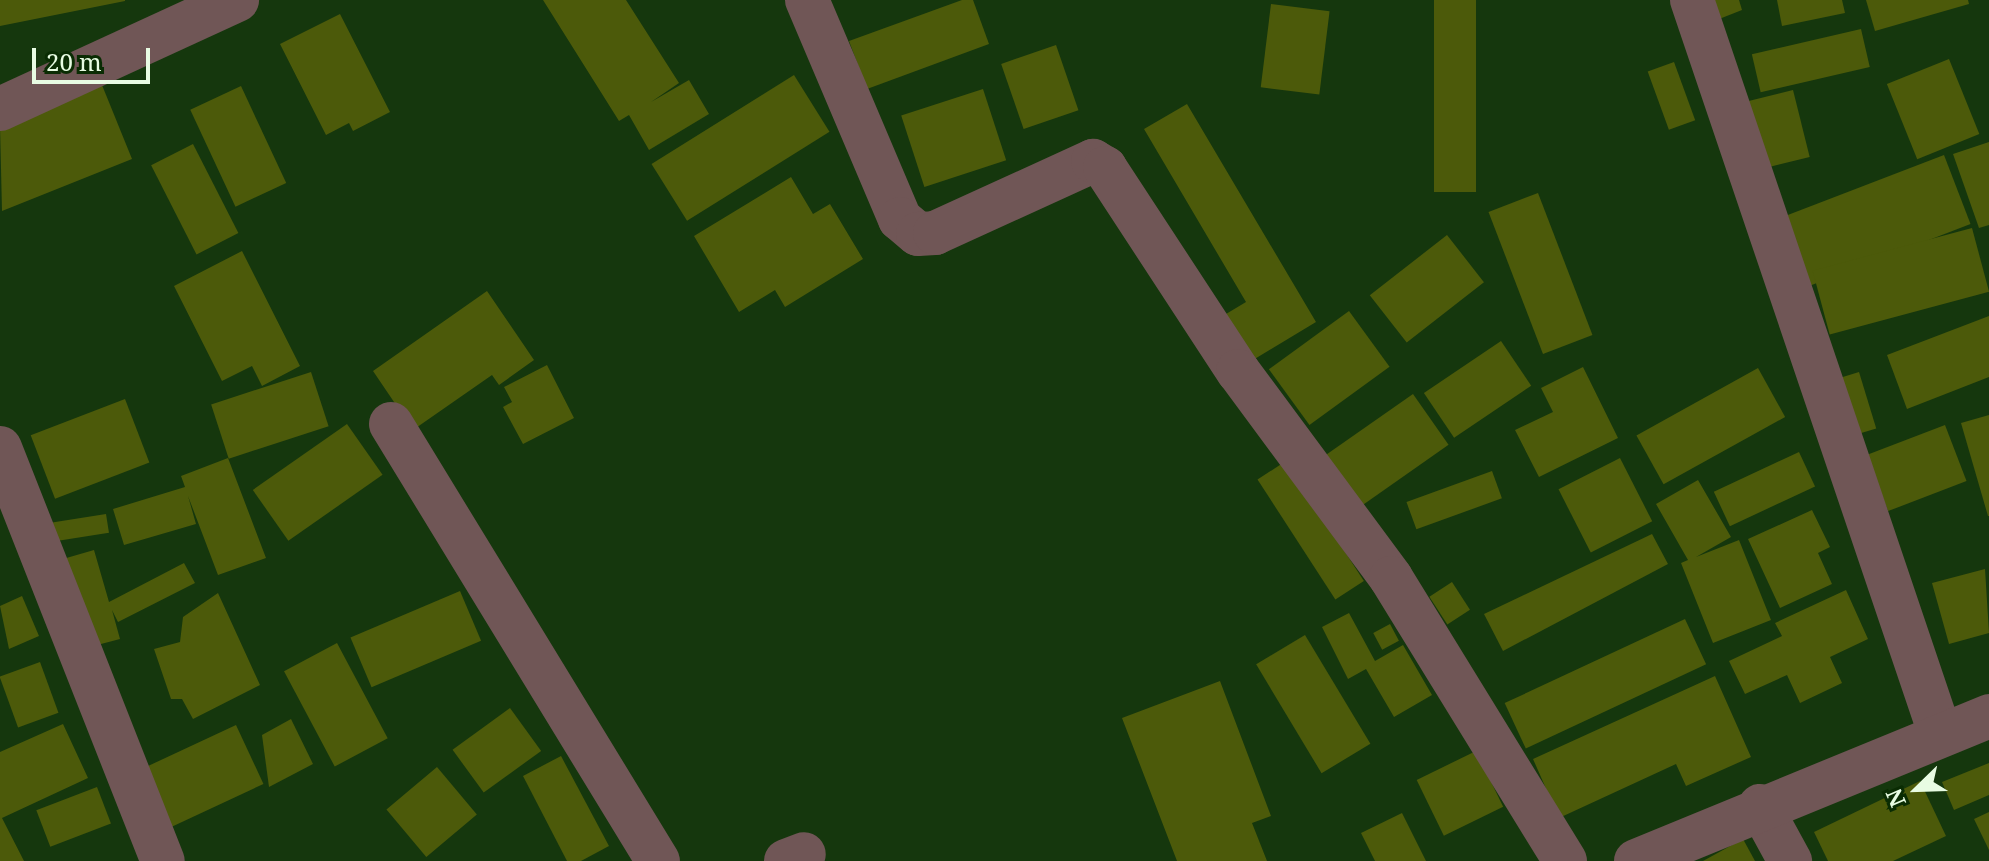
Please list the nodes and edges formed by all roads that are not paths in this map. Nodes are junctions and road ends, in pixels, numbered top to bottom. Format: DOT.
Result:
graph roads {
  1 [pos="237,0"];
  2 [pos="807,0"];
  3 [pos="1692,0"];
  4 [pos="0,109"];
  5 [pos="391,424"];
  6 [pos="0,448"];
  7 [pos="1989,716"];
  8 [pos="1940,733"];
  9 [pos="1760,806"];
  10 [pos="163,861"];
  11 [pos="658,861"];
  12 [pos="1565,861"];
  13 [pos="1636,861"];
  14 [pos="1790,861"];
  1 -- 4 [label="street"];
  2 -- 12 [label="street"];
  3 -- 8 [label="street"];
  5 -- 11 [label="street"];
  6 -- 10 [label="street"];
  7 -- 8 [label="street"];
  8 -- 9 [label="street"];
  9 -- 13 [label="street"];
  9 -- 14 [label="street"];
}
